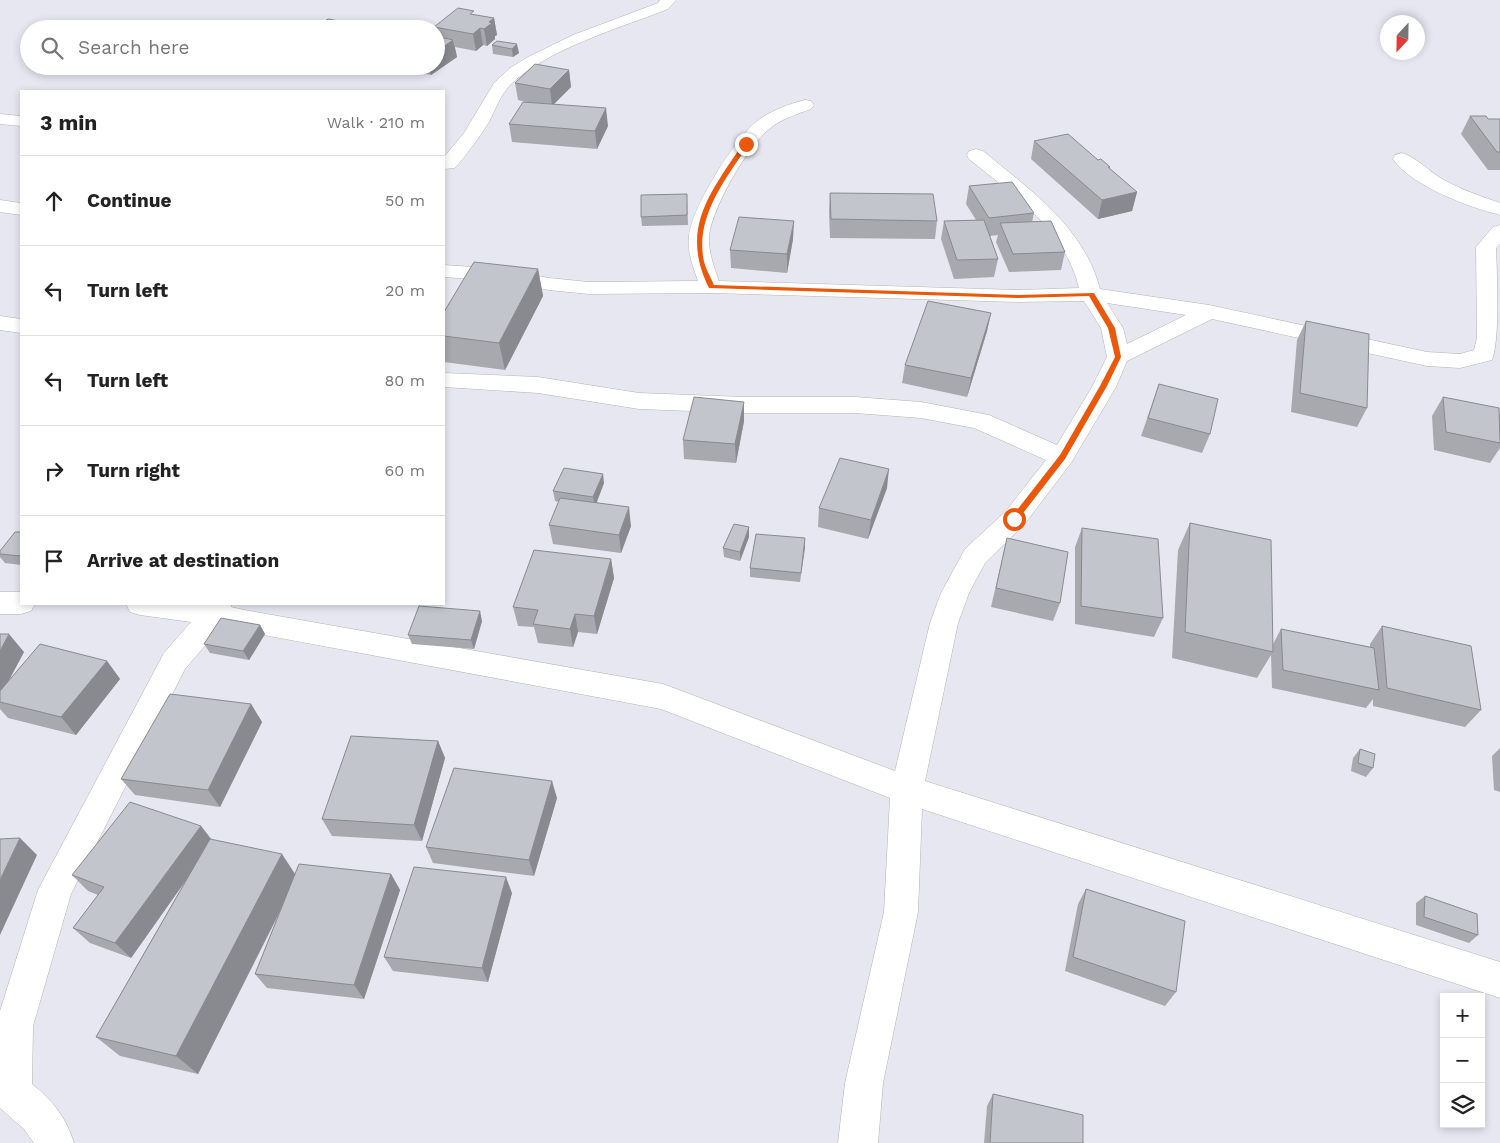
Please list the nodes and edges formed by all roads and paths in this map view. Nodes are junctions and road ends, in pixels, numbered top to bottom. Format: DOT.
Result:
graph roads {
  1 [pos="668,0"];
  2 [pos="805,105"];
  3 [pos="0,119"];
  4 [pos="20,121"];
  5 [pos="976,155"];
  6 [pos="1402,159"];
  7 [pos="445,166"];
  8 [pos="0,206"];
  9 [pos="20,209"];
  10 [pos="1500,209"];
  11 [pos="1500,231"];
  12 [pos="445,271"];
  13 [pos="711,287"];
  14 [pos="1091,294"];
  15 [pos="1210,312"];
  16 [pos="0,323"];
  17 [pos="20,326"];
  18 [pos="1118,357"];
  19 [pos="445,380"];
  20 [pos="1062,457"];
  21 [pos="0,603"];
  22 [pos="20,603"];
  23 [pos="155,605"];
  24 [pos="216,609"];
  25 [pos="907,790"];
  26 [pos="1500,980"];
  27 [pos="54,1143"];
  28 [pos="858,1143"];
  1 -- 7 [label="street"];
  2 -- 13 [label="street"];
  3 -- 4 [label="street"];
  5 -- 14 [label="street"];
  6 -- 10 [label="street"];
  8 -- 9 [label="street"];
  11 -- 15 [label="street"];
  12 -- 13 [label="street"];
  13 -- 14 [label="street"];
  14 -- 15 [label="street"];
  14 -- 18 [label="street"];
  15 -- 18 [label="street"];
  16 -- 17 [label="street"];
  18 -- 20 [label="street"];
  19 -- 20 [label="street"];
  20 -- 25 [label="street"];
  21 -- 22 [label="street"];
  23 -- 24 [label="street"];
  24 -- 25 [label="street"];
  24 -- 27 [label="street"];
  25 -- 26 [label="street"];
  25 -- 28 [label="street"];
}
